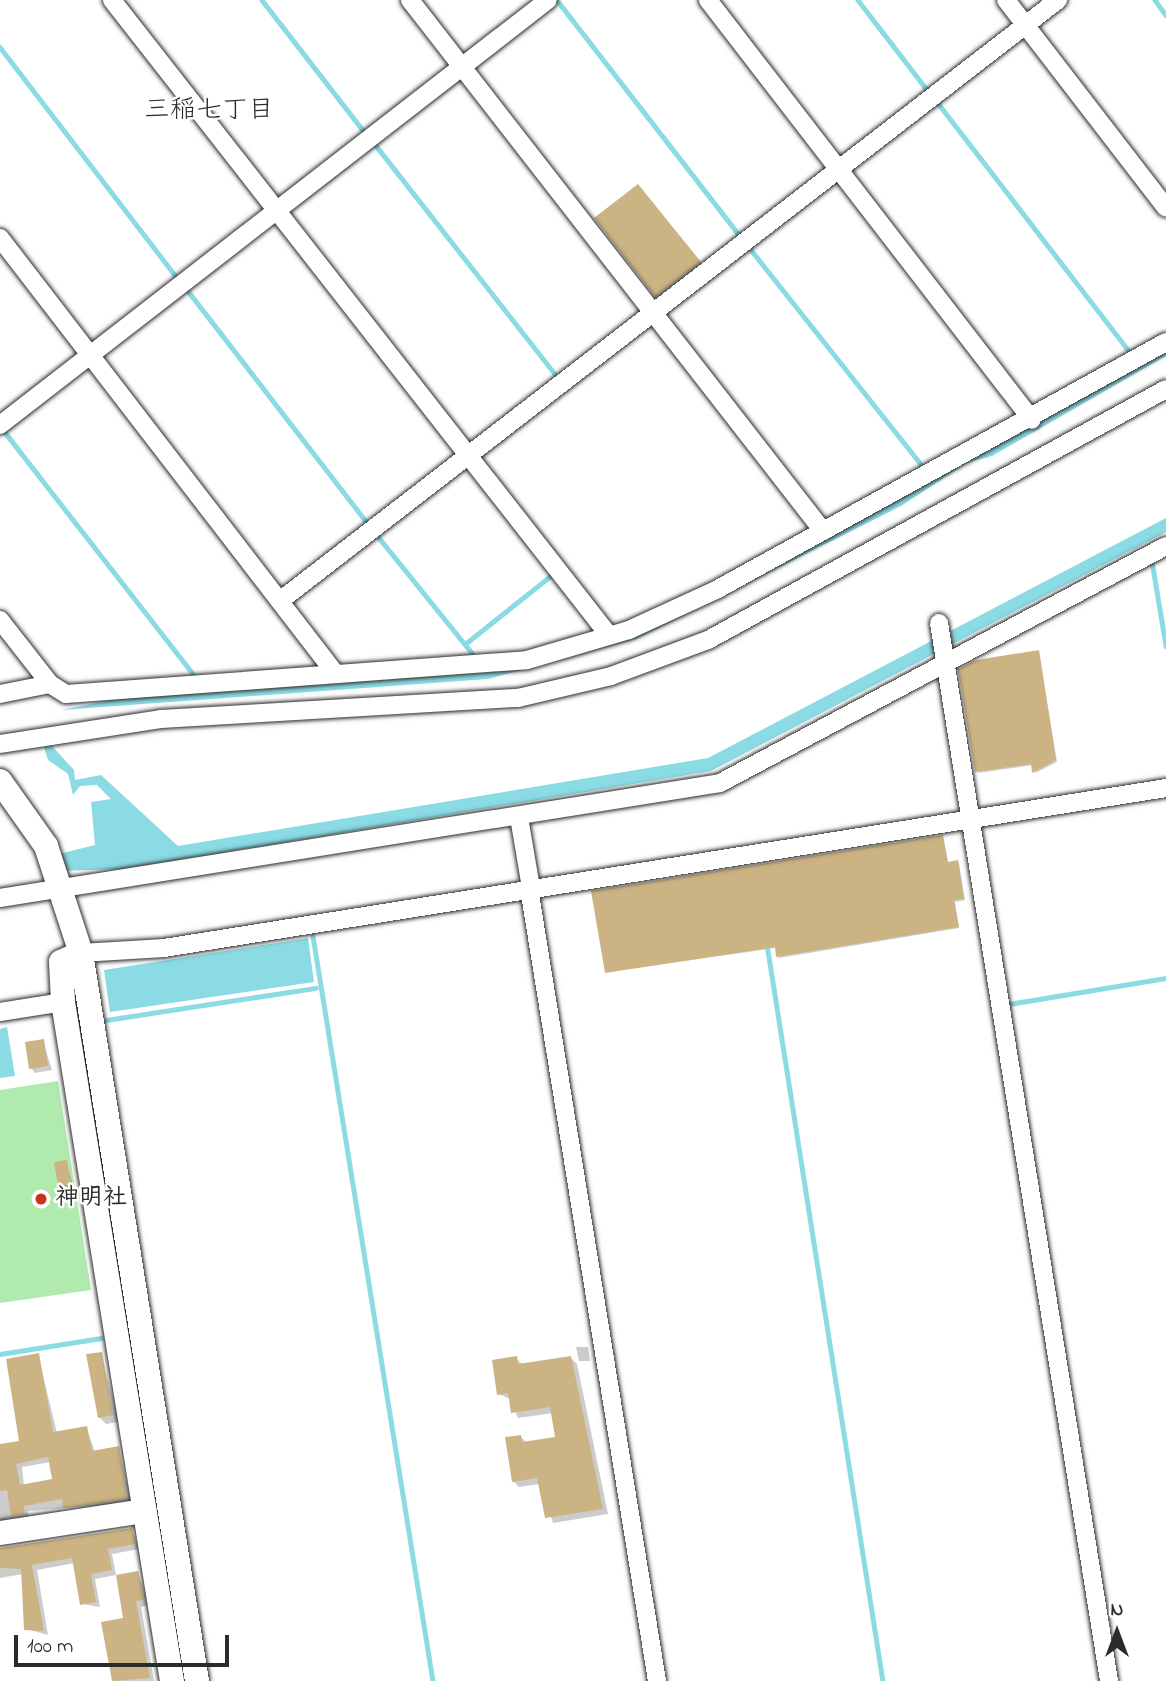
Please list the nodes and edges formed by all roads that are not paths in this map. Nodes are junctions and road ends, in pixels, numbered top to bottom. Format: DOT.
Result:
graph roads {
  1 [pos="112,0"];
  2 [pos="410,0"];
  3 [pos="548,0"];
  4 [pos="708,0"];
  5 [pos="1006,0"];
  6 [pos="1058,0"];
  7 [pos="1025,25"];
  8 [pos="461,66"];
  9 [pos="839,170"];
  10 [pos="1166,208"];
  11 [pos="275,210"];
  12 [pos="0,238"];
  13 [pos="653,314"];
  14 [pos="1166,342"];
  15 [pos="90,354"];
  16 [pos="1166,389"];
  17 [pos="1032,420"];
  18 [pos="0,425"];
  19 [pos="468,458"];
  20 [pos="823,531"];
  21 [pos="1166,546"];
  22 [pos="281,600"];
  23 [pos="0,620"];
  24 [pos="939,623"];
  25 [pos="607,633"];
  26 [pos="945,664"];
  27 [pos="335,673"];
  28 [pos="50,684"];
  29 [pos="0,694"];
  30 [pos="0,744"];
  31 [pos="0,781"];
  32 [pos="1166,788"];
  33 [pos="519,817"];
  34 [pos="968,817"];
  35 [pos="59,881"];
  36 [pos="530,888"];
  37 [pos="0,898"];
  38 [pos="81,953"];
  39 [pos="63,1002"];
  40 [pos="0,1012"];
  41 [pos="144,1511"];
  42 [pos="0,1534"];
  43 [pos="172,1681"];
  44 [pos="197,1681"];
  45 [pos="657,1681"];
  46 [pos="1109,1681"];
  1 -- 11 [label="street"];
  2 -- 8 [label="street"];
  3 -- 8 [label="street"];
  4 -- 9 [label="street"];
  5 -- 7 [label="street"];
  6 -- 7 [label="street"];
  7 -- 9 [label="street"];
  7 -- 10 [label="street"];
  8 -- 11 [label="street"];
  8 -- 13 [label="street"];
  9 -- 13 [label="street"];
  9 -- 17 [label="street"];
  11 -- 15 [label="street"];
  11 -- 19 [label="street"];
  12 -- 15 [label="street"];
  13 -- 19 [label="street"];
  13 -- 20 [label="street"];
  14 -- 17 [label="street"];
  15 -- 18 [label="street"];
  15 -- 22 [label="street"];
  16 -- 30 [label="street"];
  17 -- 20 [label="street"];
  19 -- 22 [label="street"];
  19 -- 25 [label="street"];
  20 -- 25 [label="street"];
  21 -- 26 [label="street"];
  22 -- 27 [label="street"];
  23 -- 28 [label="street"];
  24 -- 26 [label="street"];
  25 -- 27 [label="street"];
  26 -- 33 [label="street"];
  26 -- 34 [label="street"];
  27 -- 28 [label="street"];
  28 -- 29 [label="street"];
  31 -- 35 [label="street"];
  32 -- 34 [label="street"];
  33 -- 35 [label="street"];
  33 -- 36 [label="street"];
  34 -- 36 [label="street"];
  34 -- 46 [label="street"];
  35 -- 37 [label="street"];
  35 -- 38 [label="street"];
  36 -- 38 [label="street"];
  36 -- 45 [label="street"];
  38 -- 39 [label="street"];
  38 -- 44 [label="street"];
  39 -- 40 [label="street"];
  39 -- 41 [label="street"];
  41 -- 42 [label="street"];
  41 -- 43 [label="street"];
}
